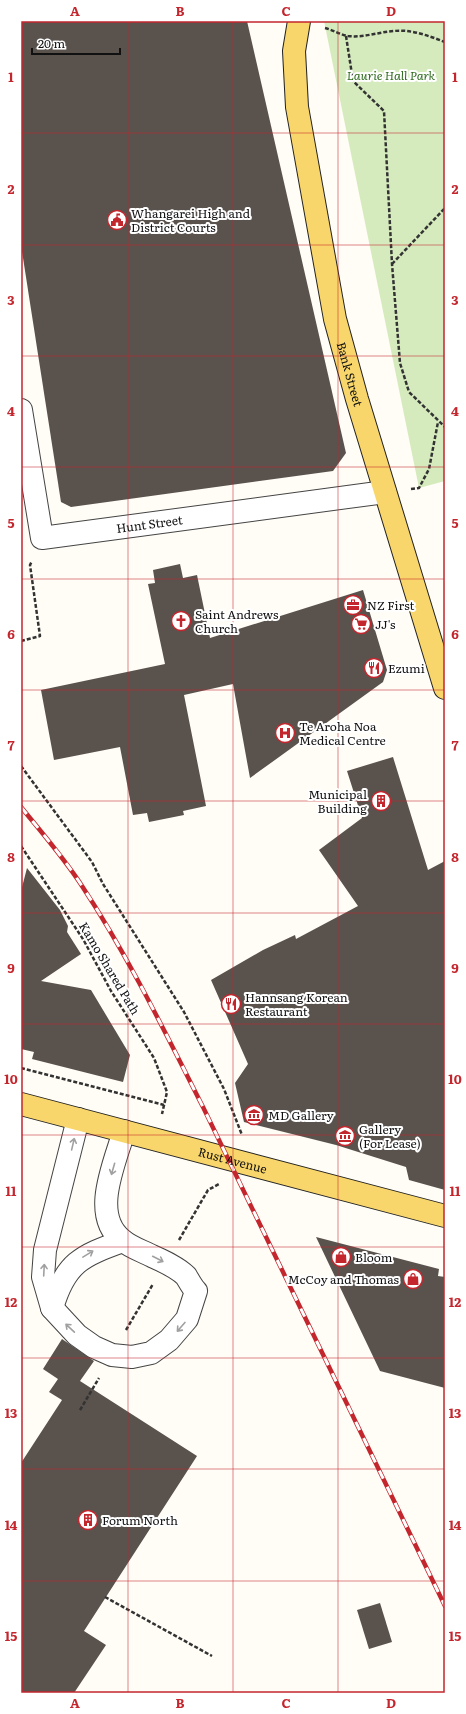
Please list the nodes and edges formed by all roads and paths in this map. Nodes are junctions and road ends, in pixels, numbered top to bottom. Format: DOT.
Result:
graph roads {
  1 [pos="283,21"];
  2 [pos="299,21"];
  3 [pos="334,30"];
  4 [pos="346,36"];
  5 [pos="445,42"];
  6 [pos="294,51"];
  7 [pos="445,208"];
  8 [pos="392,264"];
  9 [pos="21,410"];
  10 [pos="438,422"];
  11 [pos="445,427"];
  12 [pos="385,492"];
  13 [pos="42,538"];
  14 [pos="21,641"];
  15 [pos="445,688"];
  16 [pos="21,766"];
  17 [pos="21,846"];
  18 [pos="21,1068"];
  19 [pos="21,1104"];
  20 [pos="164,1106"];
  21 [pos="162,1114"];
  22 [pos="78,1119"];
  23 [pos="124,1131"];
  24 [pos="253,1166"];
  25 [pos="445,1216"];
  26 [pos="123,1241"];
  27 [pos="52,1308"];
  28 [pos="105,1597"];
  29 [pos="212,1656"];
  1 -- 6 [label="main road, Bank Street"];
  2 -- 6 [label="main road, Bank Street"];
  3 -- 4 [label="path"];
  4 -- 5 [label="path"];
  4 -- 8 [label="path"];
  6 -- 12 [label="main road, Bank Street"];
  7 -- 8 [label="path"];
  8 -- 10 [label="path"];
  9 -- 13 [label="street"];
  10 -- 11 [label="path"];
  10 -- 12 [label="path"];
  12 -- 13 [label="street, Hunt Street"];
  12 -- 15 [label="main road, Bank Street"];
  13 -- 14 [label="path"];
  16 -- 24 [label="path"];
  17 -- 20 [label="path, Kamo Shared Path"];
  18 -- 20 [label="path"];
  19 -- 22 [label="main road, Rust Avenue"];
  20 -- 21 [label="path, Kamo Shared Path"];
  22 -- 23 [label="main road, Rust Avenue"];
  27 -- 22 [label="street, one-way"];
  23 -- 24 [label="main road, Rust Avenue"];
  23 -- 26 [label="street, one-way"];
  24 -- 25 [label="main road, Rust Avenue"];
  27 -- 26 [label="street, one-way"];
  26 -- 27 [label="street, one-way"];
  28 -- 29 [label="path"];
}
